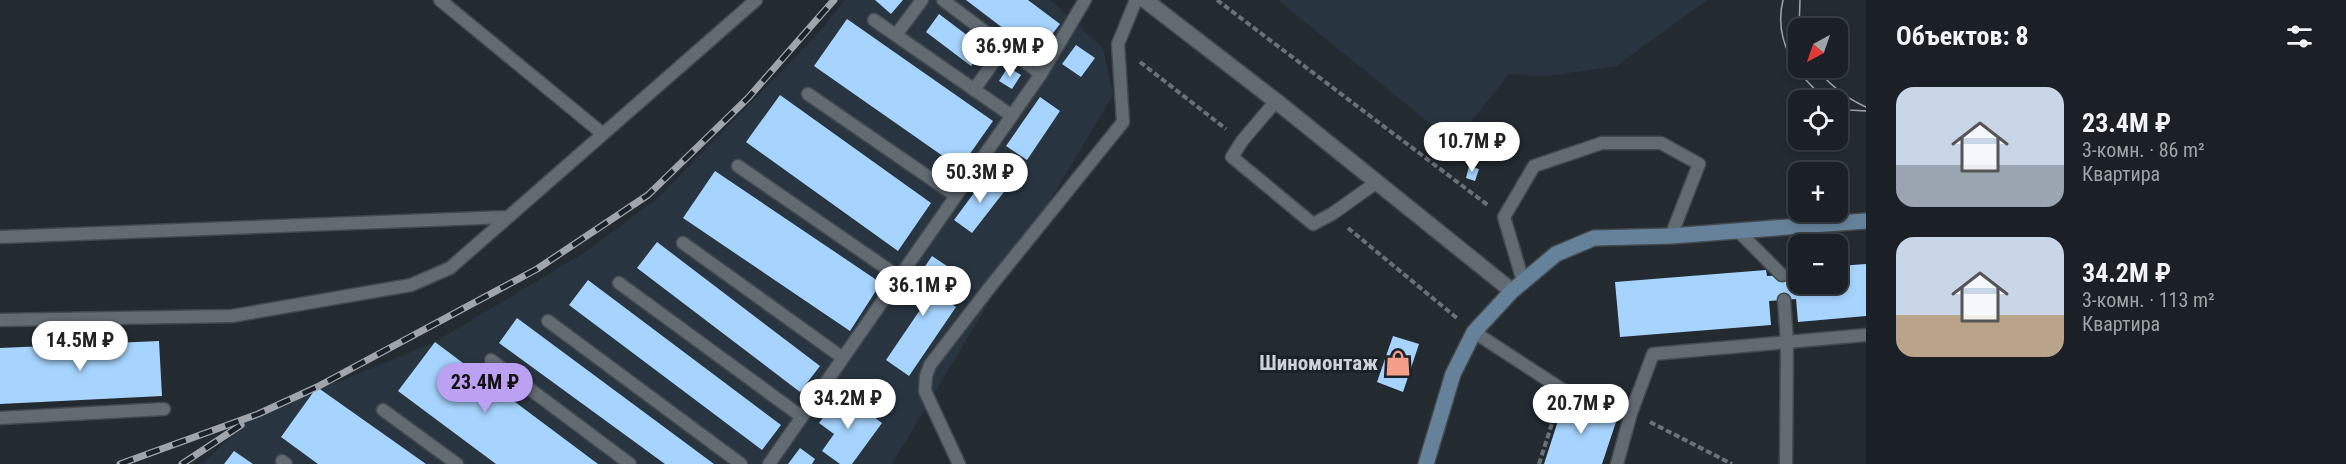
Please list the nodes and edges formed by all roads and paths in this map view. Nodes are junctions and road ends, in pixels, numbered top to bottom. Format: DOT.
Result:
graph roads {
  1 [pos="440,0"];
  2 [pos="756,0"];
  3 [pos="922,0"];
  4 [pos="943,0"];
  5 [pos="1085,0"];
  6 [pos="1136,0"];
  7 [pos="1145,0"];
  8 [pos="1217,0"];
  9 [pos="874,20"];
  10 [pos="896,35"];
  11 [pos="1004,47"];
  12 [pos="1041,74"];
  13 [pos="974,90"];
  14 [pos="808,94"];
  15 [pos="1276,101"];
  16 [pos="1012,116"];
  17 [pos="603,134"];
  18 [pos="738,166"];
  19 [pos="1377,182"];
  20 [pos="956,196"];
  21 [pos="507,217"];
  22 [pos="1504,217"];
  23 [pos="1866,221"];
  24 [pos="1738,231"];
  25 [pos="1671,236"];
  26 [pos="0,237"];
  27 [pos="682,243"];
  28 [pos="1782,275"];
  29 [pos="899,277"];
  30 [pos="619,283"];
  31 [pos="1518,286"];
  32 [pos="1784,300"];
  33 [pos="0,320"];
  34 [pos="548,321"];
  35 [pos="1474,332"];
  36 [pos="1866,335"];
  37 [pos="1787,342"];
  38 [pos="843,358"];
  39 [pos="491,360"];
  40 [pos="1563,390"];
  41 [pos="164,409"];
  42 [pos="383,410"];
  43 [pos="1631,413"];
  44 [pos="802,417"];
  45 [pos="0,418"];
  46 [pos="457,464"];
  47 [pos="630,464"];
  48 [pos="741,464"];
  49 [pos="768,464"];
  50 [pos="959,464"];
  51 [pos="1426,464"];
  52 [pos="1539,464"];
  53 [pos="1617,464"];
  54 [pos="1732,464"];
  55 [pos="1786,464"];
  1 -- 17 [label="lane"];
  2 -- 17 [label="lane"];
  3 -- 10 [label="lane"];
  4 -- 11 [label="lane"];
  5 -- 12 [label="lane"];
  6 -- 50 [label="lane"];
  7 -- 15 [label="street"];
  8 -- 22 [label="path"];
  9 -- 10 [label="lane"];
  10 -- 13 [label="lane"];
  11 -- 12 [label="lane"];
  11 -- 13 [label="lane"];
  12 -- 16 [label="lane"];
  13 -- 16 [label="lane"];
  14 -- 20 [label="lane"];
  15 -- 19 [label="street"];
  15 -- 19 [label="lane"];
  16 -- 20 [label="lane"];
  17 -- 21 [label="lane"];
  18 -- 29 [label="lane"];
  19 -- 31 [label="street"];
  20 -- 29 [label="lane"];
  21 -- 26 [label="lane"];
  21 -- 33 [label="lane"];
  22 -- 25 [label="lane"];
  22 -- 31 [label="lane"];
  23 -- 24 [label="main road"];
  24 -- 25 [label="main road"];
  24 -- 28 [label="lane"];
  25 -- 31 [label="main road"];
  27 -- 38 [label="lane"];
  29 -- 38 [label="lane"];
  30 -- 44 [label="lane"];
  31 -- 35 [label="main road"];
  32 -- 37 [label="lane"];
  34 -- 48 [label="lane"];
  35 -- 40 [label="lane"];
  35 -- 51 [label="main road"];
  36 -- 37 [label="lane"];
  37 -- 43 [label="lane"];
  37 -- 55 [label="lane"];
  38 -- 44 [label="lane"];
  39 -- 47 [label="lane"];
  40 -- 43 [label="lane"];
  40 -- 52 [label="path"];
  41 -- 45 [label="lane"];
  42 -- 46 [label="lane"];
  43 -- 53 [label="lane"];
  43 -- 54 [label="path"];
  44 -- 49 [label="lane"];
}
